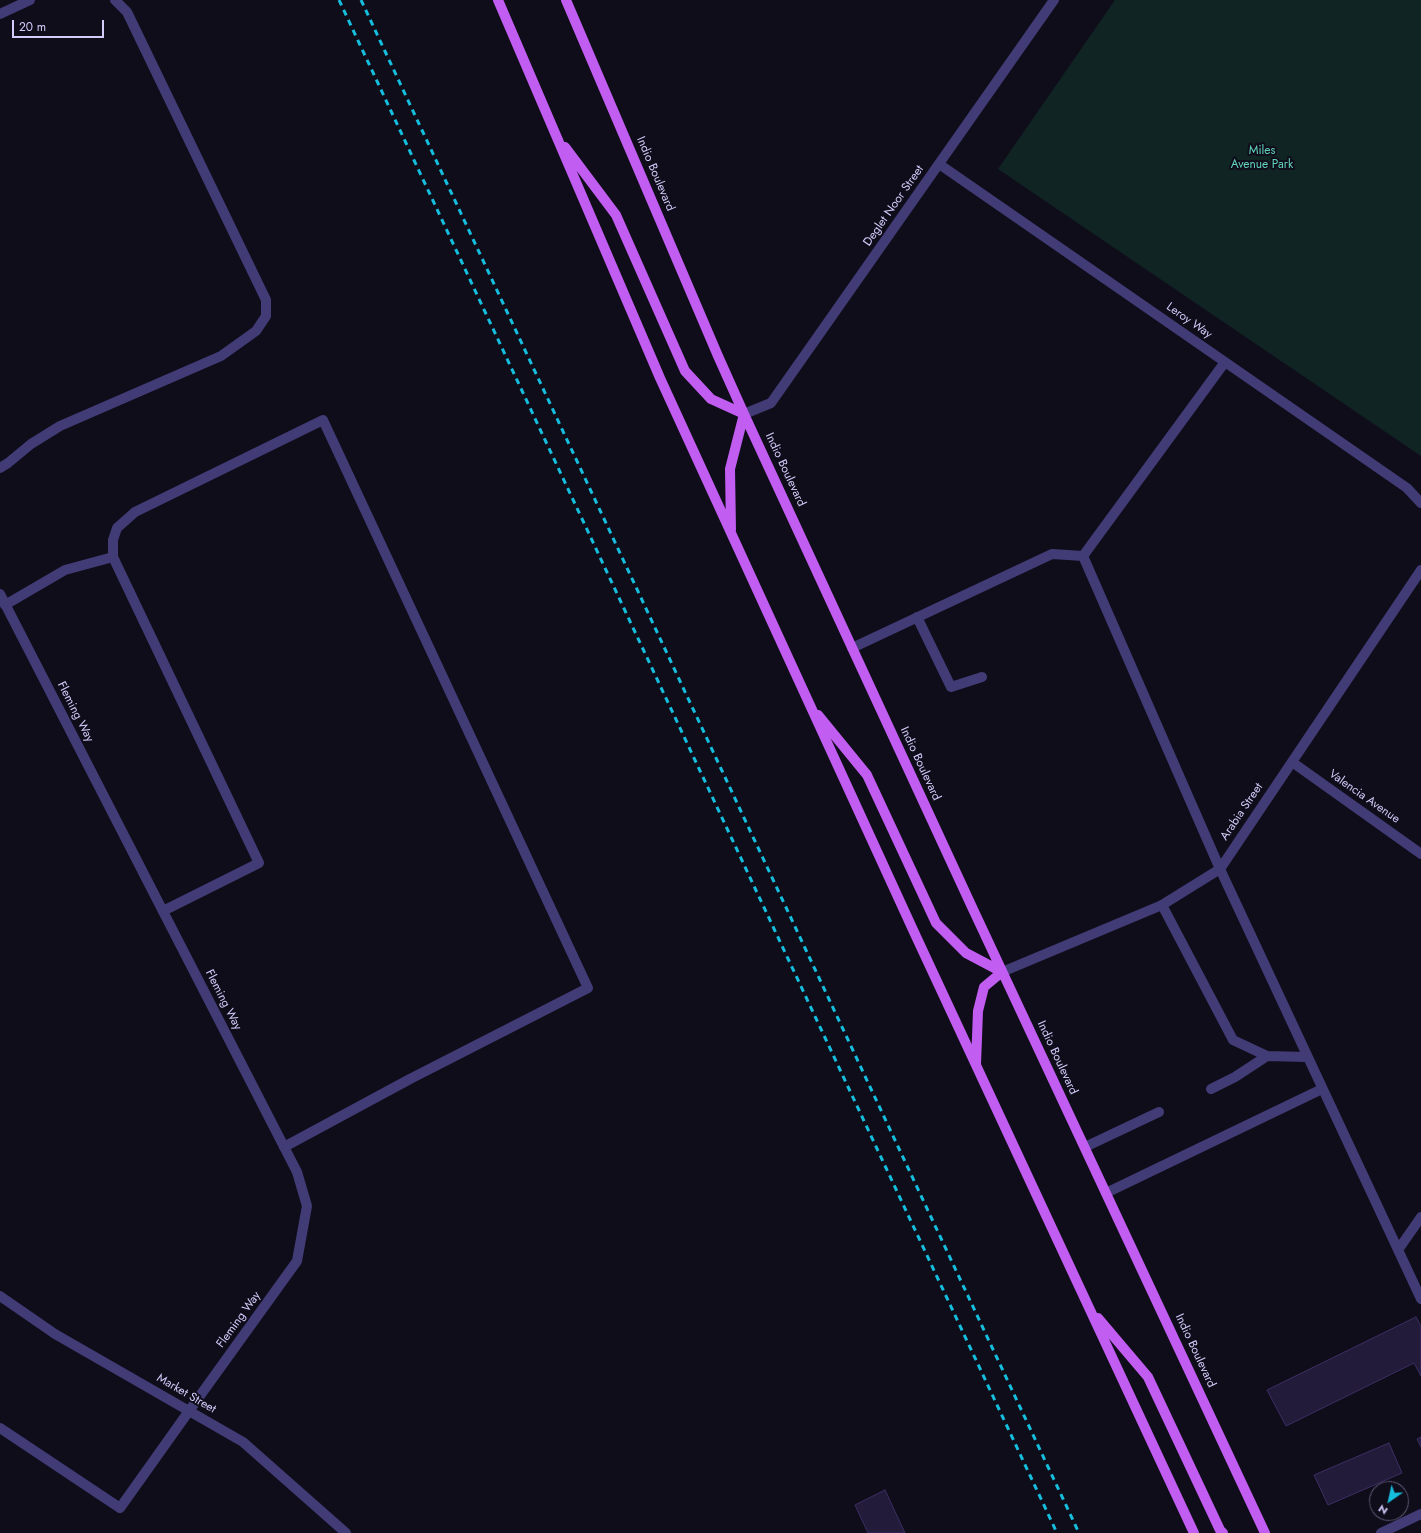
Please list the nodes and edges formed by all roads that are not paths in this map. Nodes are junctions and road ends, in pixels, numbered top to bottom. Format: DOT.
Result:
graph roads {
  1 [pos="30,0"];
  2 [pos="115,0"];
  3 [pos="498,0"];
  4 [pos="566,0"];
  5 [pos="1054,0"];
  6 [pos="0,14"];
  7 [pos="555,133"];
  8 [pos="939,164"];
  9 [pos="1225,362"];
  10 [pos="744,414"];
  11 [pos="0,468"];
  12 [pos="1421,503"];
  13 [pos="732,535"];
  14 [pos="1083,556"];
  15 [pos="113,557"];
  16 [pos="1421,570"];
  17 [pos="0,594"];
  18 [pos="5,605"];
  19 [pos="917,617"];
  20 [pos="852,648"];
  21 [pos="982,676"];
  22 [pos="808,704"];
  23 [pos="1292,762"];
  24 [pos="1421,854"];
  25 [pos="1220,869"];
  26 [pos="1162,905"];
  27 [pos="163,911"];
  28 [pos="1002,972"];
  29 [pos="1267,1056"];
  30 [pos="1307,1056"];
  31 [pos="976,1068"];
  32 [pos="1211,1089"];
  33 [pos="1322,1089"];
  34 [pos="1159,1112"];
  35 [pos="284,1147"];
  36 [pos="1085,1147"];
  37 [pos="1106,1193"];
  38 [pos="1421,1217"];
  39 [pos="1398,1250"];
  40 [pos="0,1296"];
  41 [pos="1421,1299"];
  42 [pos="1089,1308"];
  43 [pos="189,1411"];
  44 [pos="0,1428"];
  45 [pos="1421,1514"];
  46 [pos="346,1533"];
  47 [pos="1194,1533"];
  48 [pos="1223,1533"];
  49 [pos="1265,1533"];
  50 [pos="1381,1533"];
  1 -- 6 [label="street"];
  2 -- 11 [label="street"];
  3 -- 7 [label="main road"];
  4 -- 10 [label="main road, Indio Boulevard"];
  5 -- 8 [label="street, Deglet Noor Street"];
  7 -- 10 [label="main road"];
  7 -- 13 [label="main road"];
  8 -- 9 [label="street, Leroy Way"];
  8 -- 10 [label="street, Deglet Noor Street"];
  9 -- 12 [label="street, Leroy Way"];
  9 -- 14 [label="street"];
  10 -- 13 [label="main road"];
  10 -- 20 [label="main road, Indio Boulevard"];
  13 -- 22 [label="main road"];
  14 -- 19 [label="street"];
  14 -- 25 [label="street"];
  15 -- 18 [label="street"];
  15 -- 27 [label="street"];
  15 -- 35 [label="street"];
  16 -- 23 [label="street, Arabia Street"];
  17 -- 18 [label="street, Fleming Way"];
  18 -- 27 [label="street, Fleming Way"];
  19 -- 20 [label="street"];
  19 -- 21 [label="street"];
  20 -- 28 [label="main road, Indio Boulevard"];
  22 -- 28 [label="main road"];
  22 -- 31 [label="main road"];
  23 -- 24 [label="street, Valencia Avenue"];
  23 -- 25 [label="street, Arabia Street"];
  25 -- 26 [label="street, Arabia Street"];
  25 -- 30 [label="street"];
  26 -- 28 [label="street, Arabia Street"];
  26 -- 29 [label="street"];
  27 -- 35 [label="street, Fleming Way"];
  28 -- 31 [label="main road"];
  28 -- 36 [label="main road, Indio Boulevard"];
  29 -- 30 [label="street"];
  29 -- 32 [label="street"];
  30 -- 33 [label="street"];
  31 -- 42 [label="main road"];
  33 -- 37 [label="street"];
  33 -- 39 [label="street"];
  34 -- 36 [label="street"];
  35 -- 43 [label="street, Fleming Way"];
  36 -- 37 [label="main road, Indio Boulevard"];
  37 -- 49 [label="main road, Indio Boulevard"];
  38 -- 39 [label="street"];
  39 -- 41 [label="street"];
  40 -- 43 [label="street, Market Street"];
  42 -- 47 [label="main road"];
  42 -- 48 [label="main road"];
  43 -- 44 [label="street, Fleming Way"];
  43 -- 46 [label="street, Market Street"];
  45 -- 50 [label="street"];
}
